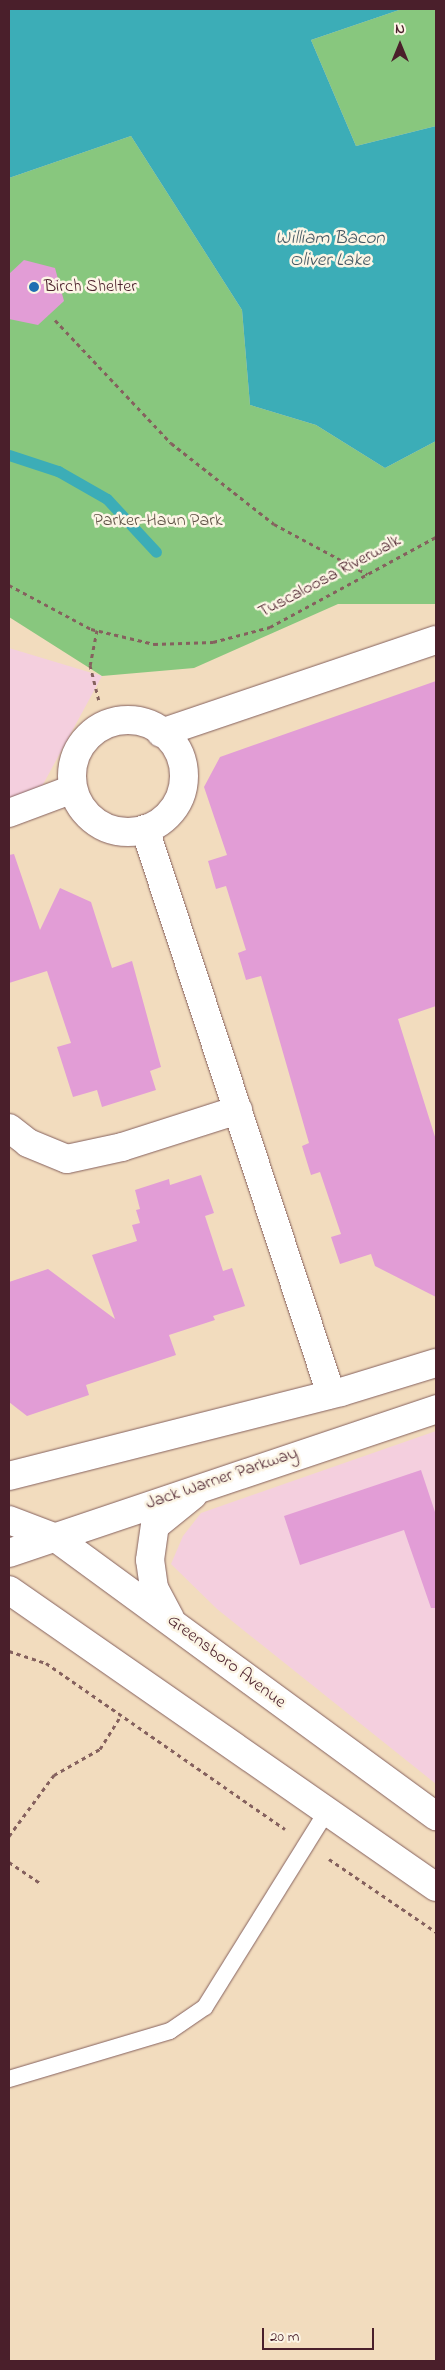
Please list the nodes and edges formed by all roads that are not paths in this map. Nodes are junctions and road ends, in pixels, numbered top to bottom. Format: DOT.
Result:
graph roads {
  1 [pos="436,640"];
  2 [pos="162,733"];
  3 [pos="73,789"];
  4 [pos="9,813"];
  5 [pos="145,829"];
  6 [pos="238,1110"];
  7 [pos="9,1128"];
  8 [pos="436,1363"];
  9 [pos="331,1394"];
  10 [pos="436,1410"];
  11 [pos="9,1476"];
  12 [pos="206,1485"];
  13 [pos="9,1520"];
  14 [pos="56,1538"];
  15 [pos="9,1553"];
  16 [pos="9,1590"];
  17 [pos="171,1621"];
  18 [pos="327,1811"];
  19 [pos="436,1816"];
  20 [pos="436,1887"];
  21 [pos="9,2079"];
  1 -- 2 [label="main road"];
  2 -- 3 [label="main road"];
  2 -- 5 [label="main road"];
  3 -- 4 [label="main road"];
  3 -- 5 [label="main road"];
  5 -- 6 [label="main road"];
  6 -- 7 [label="main road"];
  6 -- 9 [label="main road"];
  8 -- 9 [label="main road"];
  9 -- 11 [label="main road"];
  10 -- 12 [label="main road, Jack Warner Parkway"];
  12 -- 14 [label="main road, Jack Warner Parkway"];
  12 -- 17 [label="main road"];
  13 -- 14 [label="main road, Greensboro Avenue"];
  14 -- 15 [label="main road, Jack Warner Parkway"];
  14 -- 17 [label="main road, Greensboro Avenue"];
  16 -- 18 [label="main road"];
  17 -- 19 [label="main road, Greensboro Avenue"];
  18 -- 20 [label="main road"];
  18 -- 21 [label="lane"];
}
